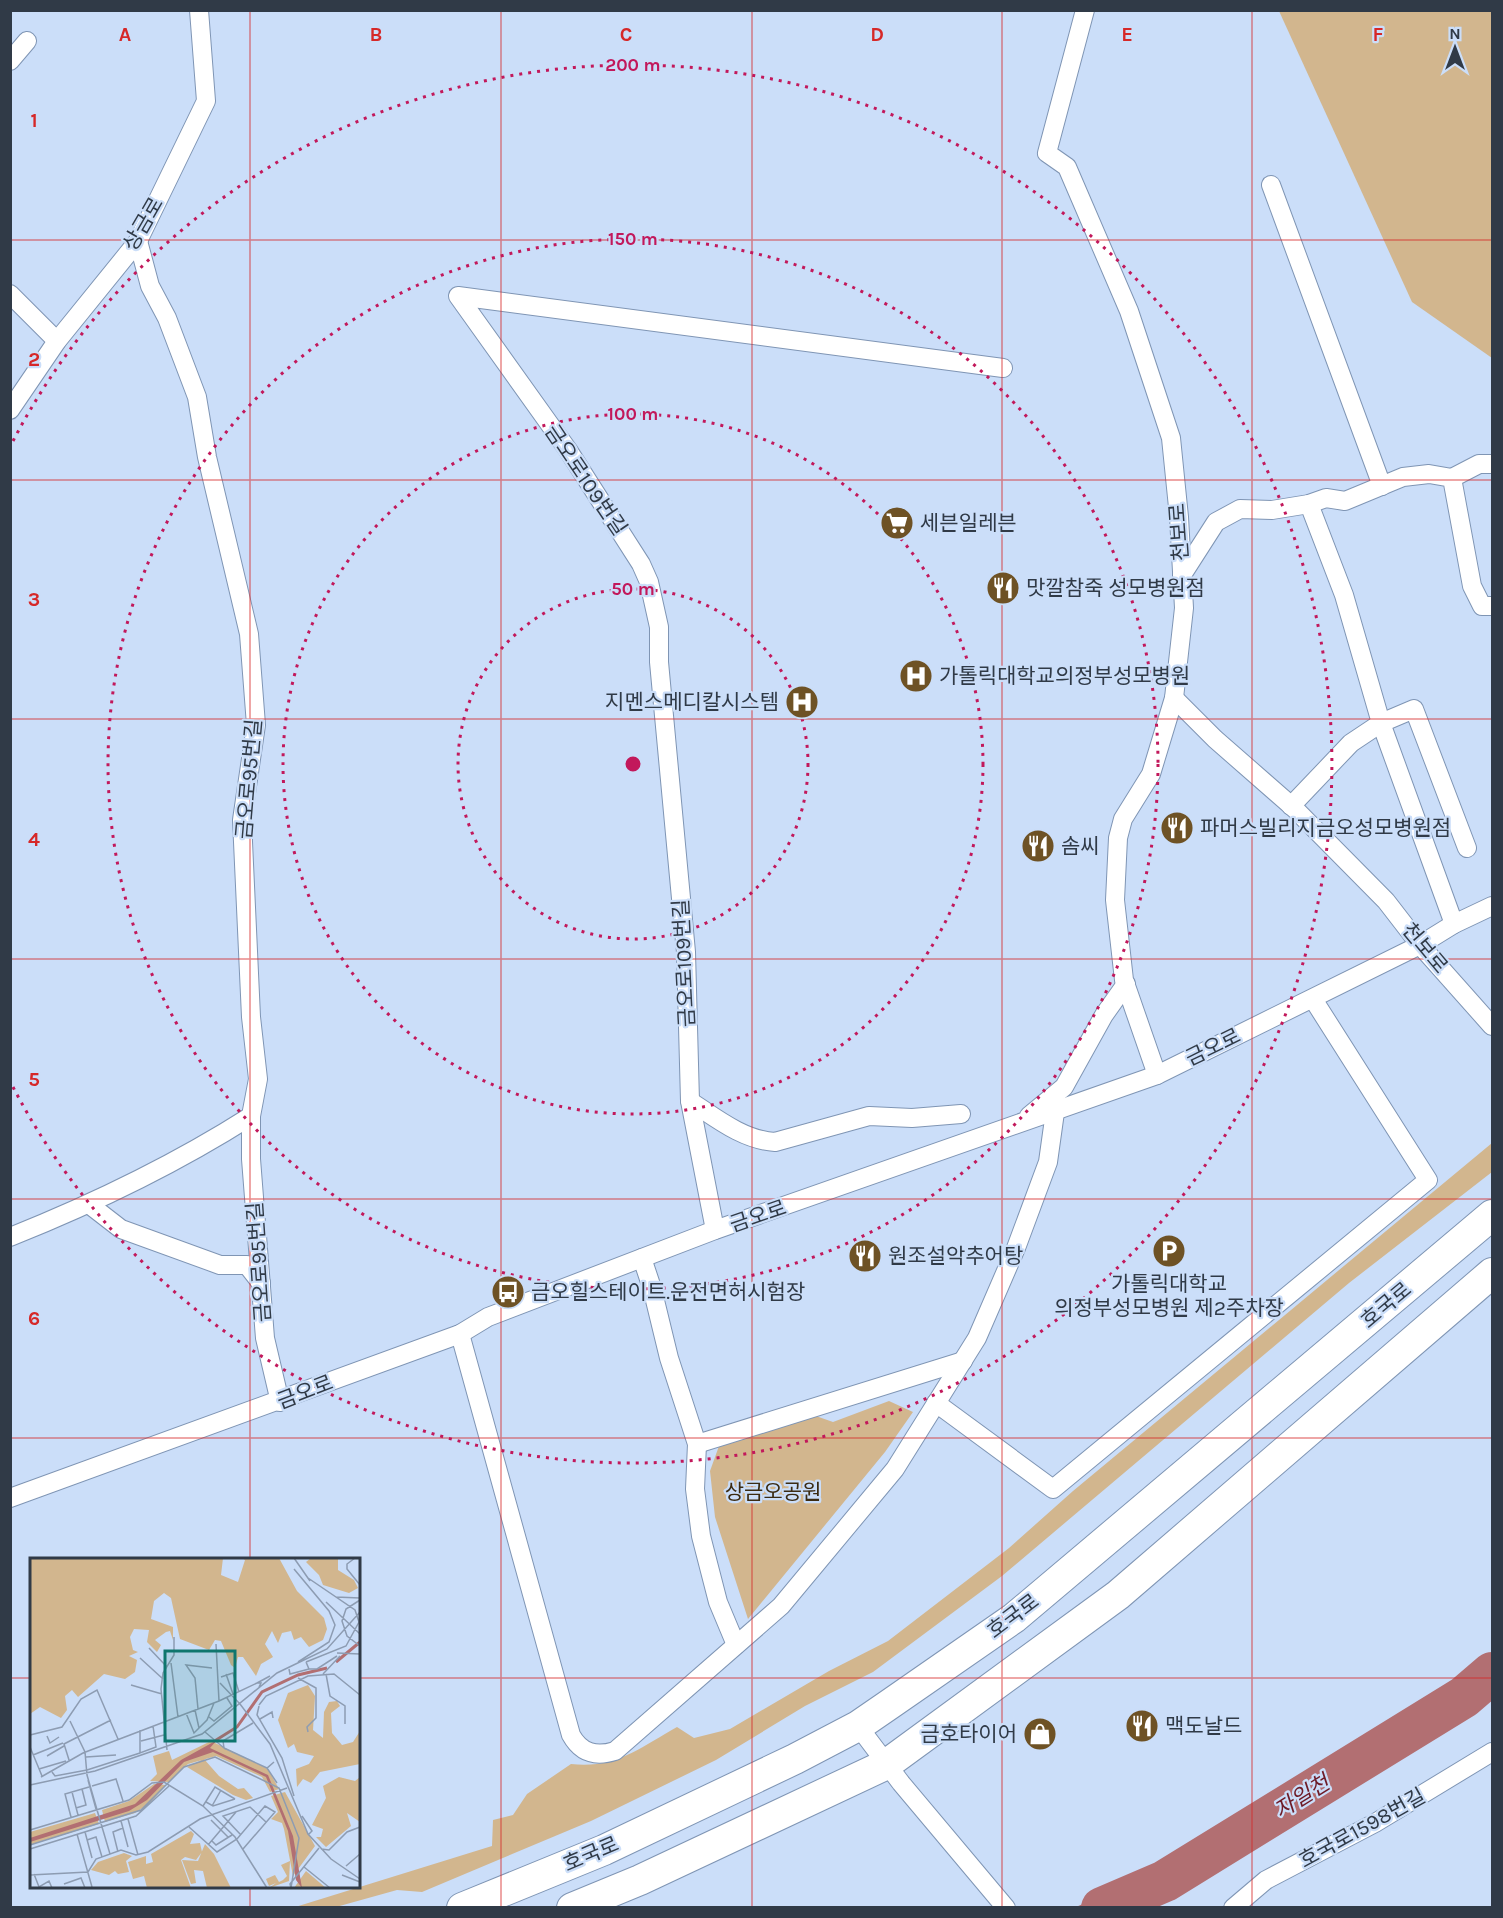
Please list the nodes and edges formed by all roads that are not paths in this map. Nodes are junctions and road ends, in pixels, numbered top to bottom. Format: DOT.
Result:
graph roads {
  1 [pos="199,10"];
  2 [pos="1085,10"];
  3 [pos="27,41"];
  4 [pos="10,61"];
  5 [pos="1271,185"];
  6 [pos="138,241"];
  7 [pos="10,294"];
  8 [pos="57,341"];
  9 [pos="1003,368"];
  10 [pos="10,410"];
  11 [pos="1492,464"];
  12 [pos="1452,478"];
  13 [pos="1382,486"];
  14 [pos="1309,504"];
  15 [pos="1182,575"];
  16 [pos="1492,606"];
  17 [pos="1174,698"];
  18 [pos="1381,723"];
  19 [pos="1291,806"];
  20 [pos="1467,848"];
  21 [pos="1492,906"];
  22 [pos="1454,924"];
  23 [pos="1420,945"];
  24 [pos="1126,984"];
  25 [pos="1313,999"];
  26 [pos="1492,1026"];
  27 [pos="1157,1075"];
  28 [pos="690,1101"];
  29 [pos="1055,1112"];
  30 [pos="961,1114"];
  31 [pos="251,1116"];
  32 [pos="1020,1124"];
  33 [pos="90,1205"];
  34 [pos="1492,1215"];
  35 [pos="715,1230"];
  36 [pos="10,1237"];
  37 [pos="642,1258"];
  38 [pos="1492,1273"];
  39 [pos="261,1283"];
  40 [pos="460,1334"];
  41 [pos="963,1361"];
  42 [pos="280,1402"];
  43 [pos="936,1403"];
  44 [pos="697,1444"];
  45 [pos="10,1498"];
  46 [pos="1014,1618"];
  47 [pos="736,1645"];
  48 [pos="976,1699"];
  49 [pos="858,1726"];
  50 [pos="1492,1752"];
  51 [pos="887,1764"];
  52 [pos="1266,1880"];
  53 [pos="462,1908"];
  54 [pos="572,1908"];
  55 [pos="1006,1908"];
  56 [pos="1226,1908"];
  57 [pos="1233,1908"];
  1 -- 6 [label="street, 상금로"];
  2 -- 15 [label="street, 천보로"];
  3 -- 4 [label="street"];
  5 -- 13 [label="street"];
  6 -- 8 [label="street, 상금로"];
  6 -- 31 [label="street, 금오로95번길"];
  7 -- 8 [label="street"];
  8 -- 10 [label="street, 상금로"];
  9 -- 28 [label="street, 금오로109번길"];
  11 -- 12 [label="street"];
  12 -- 13 [label="street"];
  12 -- 16 [label="street"];
  13 -- 14 [label="street"];
  14 -- 15 [label="street"];
  14 -- 18 [label="street"];
  15 -- 17 [label="street, 천보로"];
  17 -- 19 [label="street, 천보로"];
  17 -- 24 [label="street"];
  18 -- 19 [label="street"];
  18 -- 20 [label="street"];
  18 -- 22 [label="street"];
  19 -- 23 [label="street, 천보로"];
  21 -- 22 [label="street, 금오로"];
  22 -- 23 [label="street, 금오로"];
  23 -- 25 [label="street, 금오로"];
  23 -- 26 [label="street, 천보로"];
  24 -- 27 [label="street"];
  24 -- 32 [label="street"];
  25 -- 27 [label="street, 금오로"];
  25 -- 43 [label="street"];
  27 -- 29 [label="street, 금오로"];
  28 -- 30 [label="street"];
  28 -- 35 [label="street, 금오로109번길"];
  29 -- 32 [label="street, 금오로"];
  29 -- 41 [label="street"];
  31 -- 33 [label="street"];
  31 -- 39 [label="street, 금오로95번길"];
  32 -- 35 [label="street, 금오로"];
  33 -- 36 [label="street"];
  33 -- 39 [label="street"];
  34 -- 46 [label="main road, 호국로"];
  35 -- 37 [label="street, 금오로"];
  37 -- 40 [label="street, 금오로"];
  37 -- 44 [label="street"];
  38 -- 48 [label="main road, 호국로"];
  39 -- 42 [label="street, 금오로95번길"];
  40 -- 42 [label="street, 금오로"];
  40 -- 47 [label="street"];
  41 -- 43 [label="street"];
  41 -- 44 [label="street"];
  42 -- 45 [label="street, 금오로"];
  43 -- 47 [label="street"];
  44 -- 47 [label="street"];
  46 -- 48 [label="main road"];
  46 -- 49 [label="main road, 호국로"];
  48 -- 51 [label="main road, 호국로"];
  49 -- 51 [label="street"];
  49 -- 53 [label="main road, 호국로"];
  50 -- 52 [label="street, 호국로1598번길"];
  51 -- 54 [label="main road, 호국로"];
  51 -- 55 [label="street"];
  52 -- 56 [label="street"];
  52 -- 57 [label="street, 호국로1598번길"];
}
